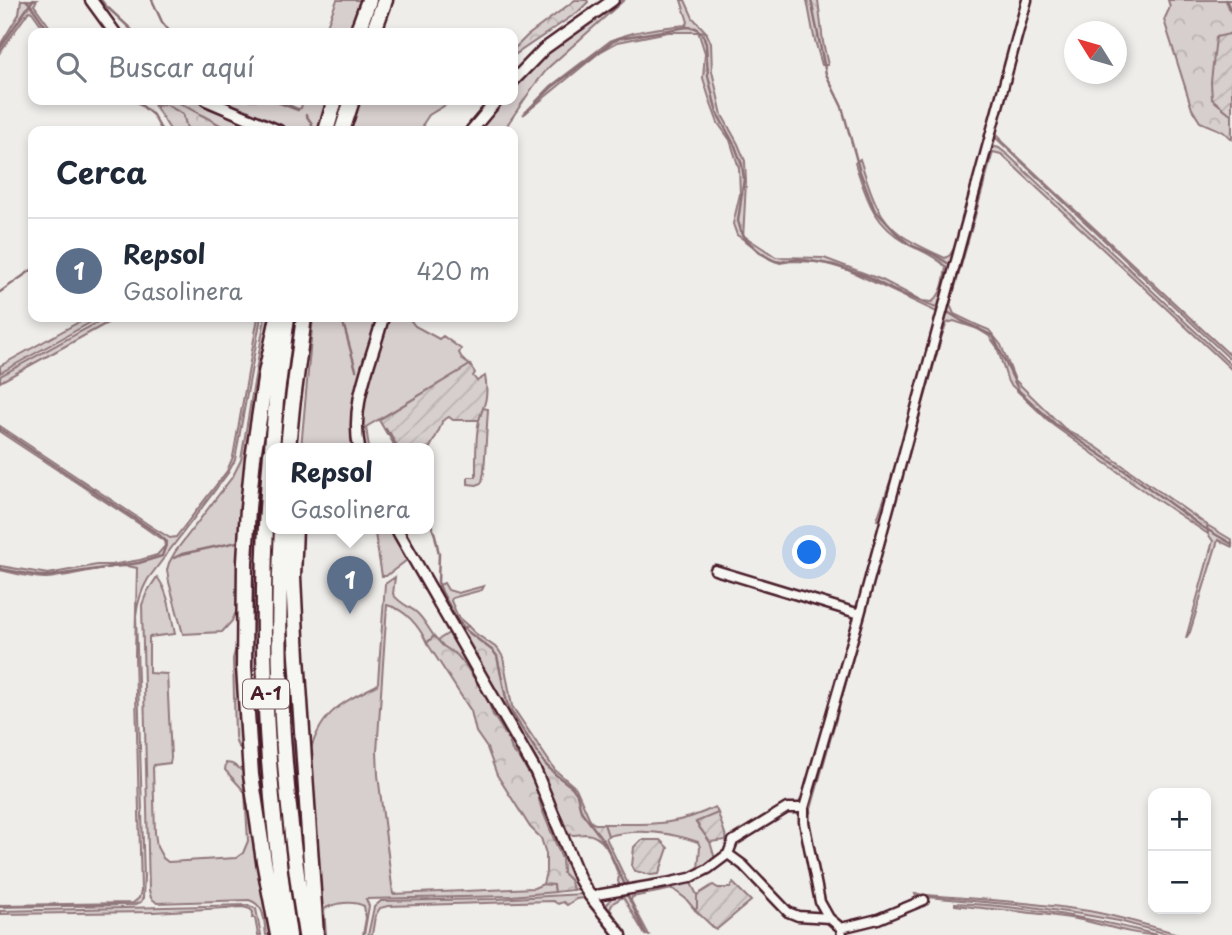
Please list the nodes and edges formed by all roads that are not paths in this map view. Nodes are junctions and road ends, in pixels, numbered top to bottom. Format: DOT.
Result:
graph roads {
  1 [pos="91,0"];
  2 [pos="369,0"];
  3 [pos="385,0"];
  4 [pos="613,0"];
  5 [pos="1027,0"];
  6 [pos="111,28"];
  7 [pos="359,28"];
  8 [pos="375,28"];
  9 [pos="518,76"];
  10 [pos="218,105"];
  11 [pos="334,105"];
  12 [pos="350,105"];
  13 [pos="493,105"];
  14 [pos="267,126"];
  15 [pos="327,126"];
  16 [pos="344,126"];
  17 [pos="475,126"];
  18 [pos="277,322"];
  19 [pos="286,322"];
  20 [pos="303,322"];
  21 [pos="381,322"];
  22 [pos="299,351"];
  23 [pos="272,443"];
  24 [pos="289,443"];
  25 [pos="296,443"];
  26 [pos="358,443"];
  27 [pos="267,534"];
  28 [pos="282,534"];
  29 [pos="295,534"];
  30 [pos="399,534"];
  31 [pos="715,570"];
  32 [pos="860,614"];
  33 [pos="804,808"];
  34 [pos="728,854"];
  35 [pos="590,896"];
  36 [pos="924,900"];
  37 [pos="830,918"];
  38 [pos="842,931"];
  39 [pos="278,935"];
  40 [pos="289,935"];
  41 [pos="306,935"];
  42 [pos="316,935"];
  43 [pos="621,935"];
  1 -- 6 [label="street"];
  2 -- 7 [label="highway"];
  3 -- 8 [label="highway"];
  4 -- 9 [label="street"];
  5 -- 32 [label="street"];
  10 -- 14 [label="street"];
  11 -- 15 [label="highway"];
  12 -- 16 [label="highway"];
  13 -- 17 [label="street"];
  18 -- 39 [label="highway"];
  19 -- 23 [label="highway, A-1"];
  20 -- 22 [label="highway"];
  21 -- 26 [label="street"];
  22 -- 24 [label="highway"];
  22 -- 25 [label="highway"];
  27 -- 40 [label="highway, A-1"];
  28 -- 41 [label="highway, A-1"];
  29 -- 42 [label="highway"];
  30 -- 35 [label="street"];
  31 -- 32 [label="street"];
  32 -- 33 [label="street"];
  33 -- 34 [label="street"];
  33 -- 37 [label="street"];
  34 -- 35 [label="street"];
  34 -- 37 [label="street"];
  35 -- 43 [label="street"];
  36 -- 38 [label="street"];
  37 -- 38 [label="street"];
}
